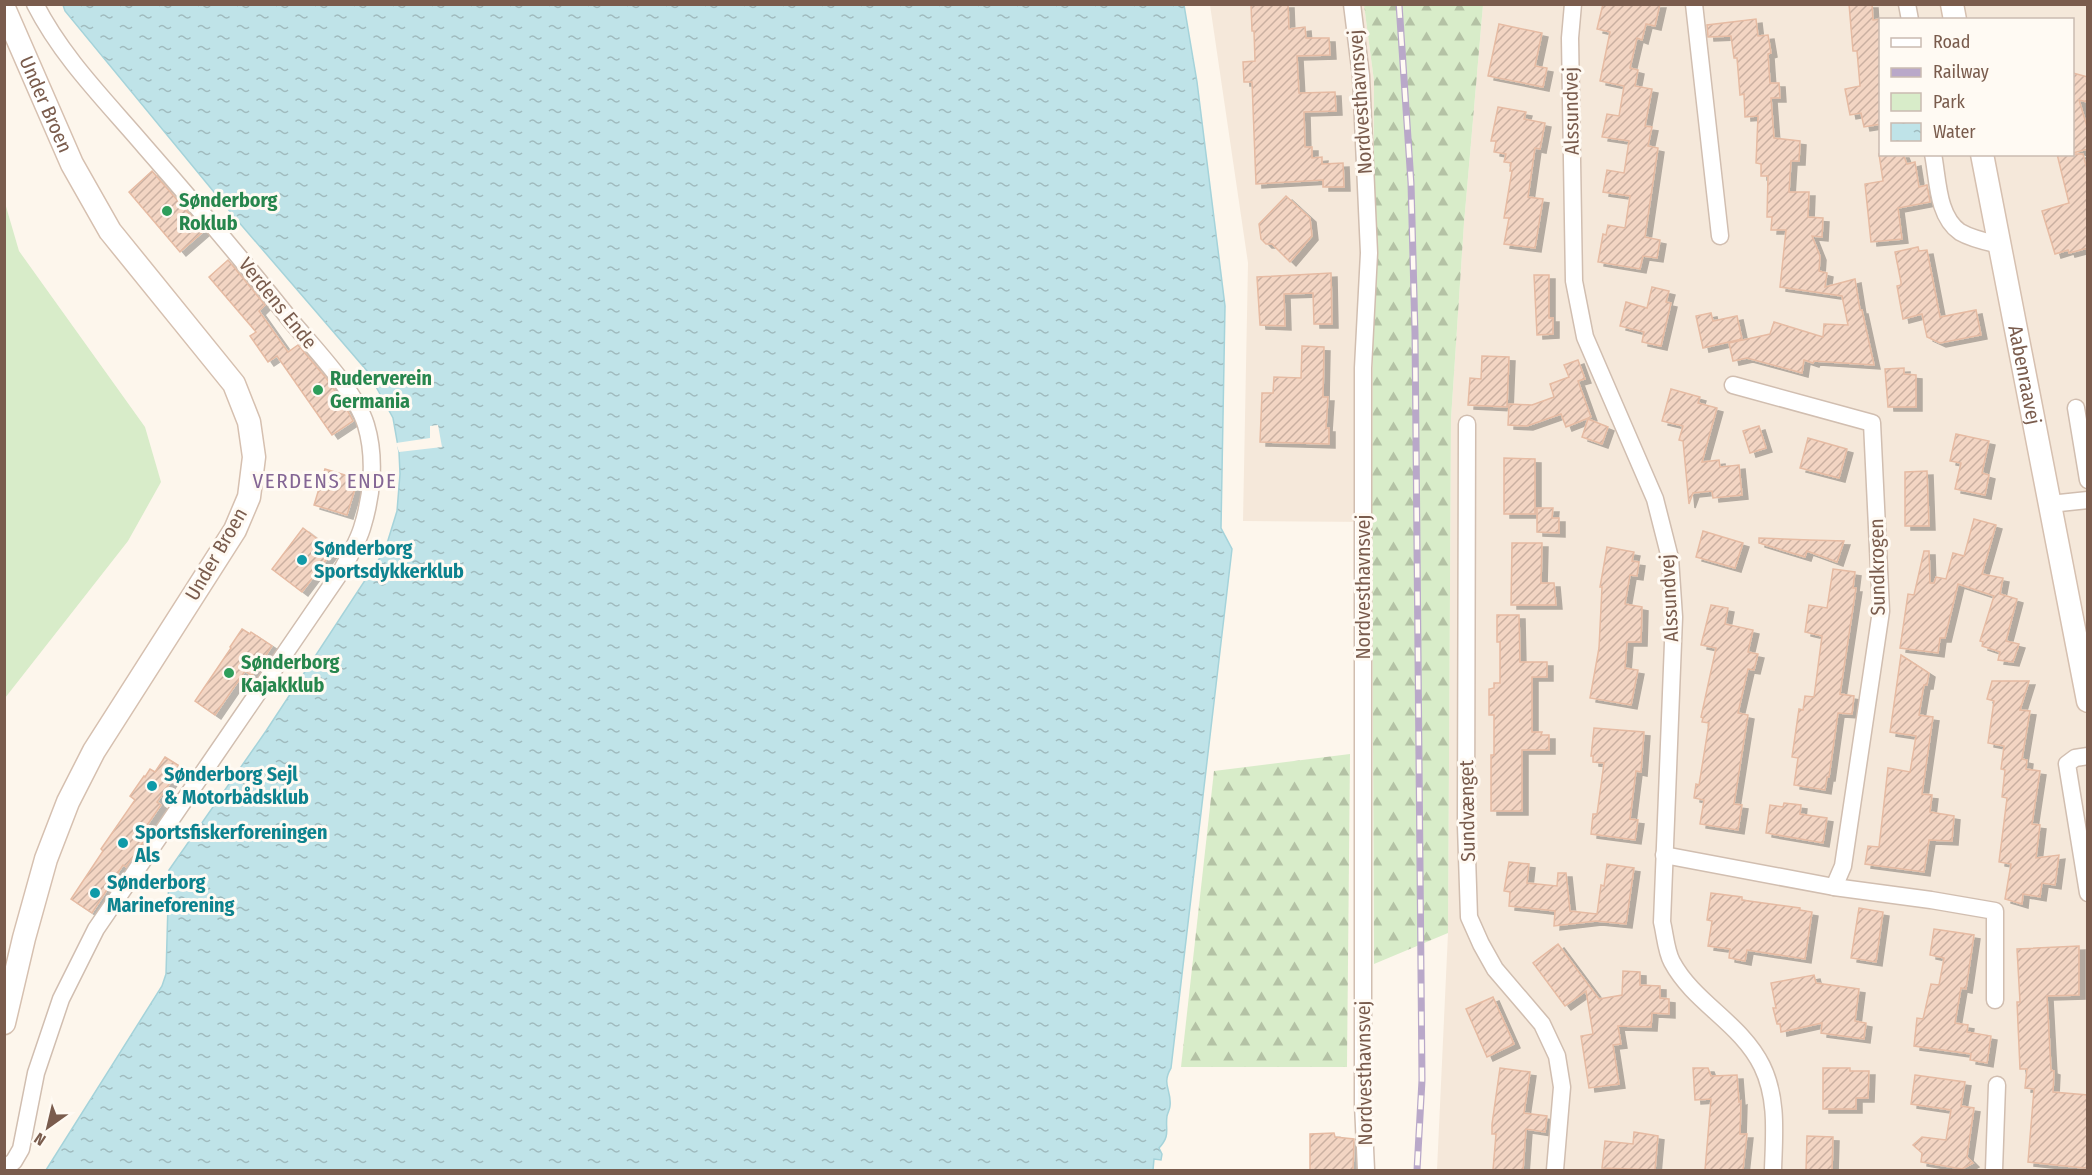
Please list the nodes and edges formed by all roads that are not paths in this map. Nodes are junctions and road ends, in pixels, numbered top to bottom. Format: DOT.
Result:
graph roads {
  1 [pos="36,4"];
  2 [pos="1352,4"];
  3 [pos="1573,4"];
  4 [pos="1694,4"];
  5 [pos="4,8"];
  6 [pos="1933,156"];
  7 [pos="1982,156"];
  8 [pos="1720,236"];
  9 [pos="2000,246"];
  10 [pos="1733,385"];
  11 [pos="2076,408"];
  12 [pos="1467,424"];
  13 [pos="2088,480"];
  14 [pos="2088,500"];
  15 [pos="2050,504"];
  16 [pos="2088,700"];
  17 [pos="2088,756"];
  18 [pos="1664,855"];
  19 [pos="1834,887"];
  20 [pos="2088,893"];
  21 [pos="1995,1000"];
  22 [pos="4,1023"];
  23 [pos="1997,1085"];
  24 [pos="4,1170"];
  25 [pos="1366,1170"];
  26 [pos="1555,1170"];
  27 [pos="1773,1170"];
  28 [pos="1994,1170"];
  1 -- 24 [label="street, Verdens Ende"];
  2 -- 25 [label="street, Nordvesthavnsvej"];
  3 -- 18 [label="street, Alssundvej"];
  4 -- 8 [label="street"];
  5 -- 22 [label="street, Under Broen"];
  6 -- 9 [label="street"];
  7 -- 9 [label="street, Aabenraavej"];
  9 -- 15 [label="street, Aabenraavej"];
  10 -- 19 [label="street, Sundkrogen"];
  11 -- 13 [label="street"];
  12 -- 26 [label="street, Sundvænget"];
  14 -- 15 [label="street"];
  15 -- 16 [label="street, Aabenraavej"];
  17 -- 20 [label="street"];
  18 -- 19 [label="street"];
  18 -- 27 [label="street, Alssundvej"];
  19 -- 21 [label="street"];
  23 -- 28 [label="street"];
}
